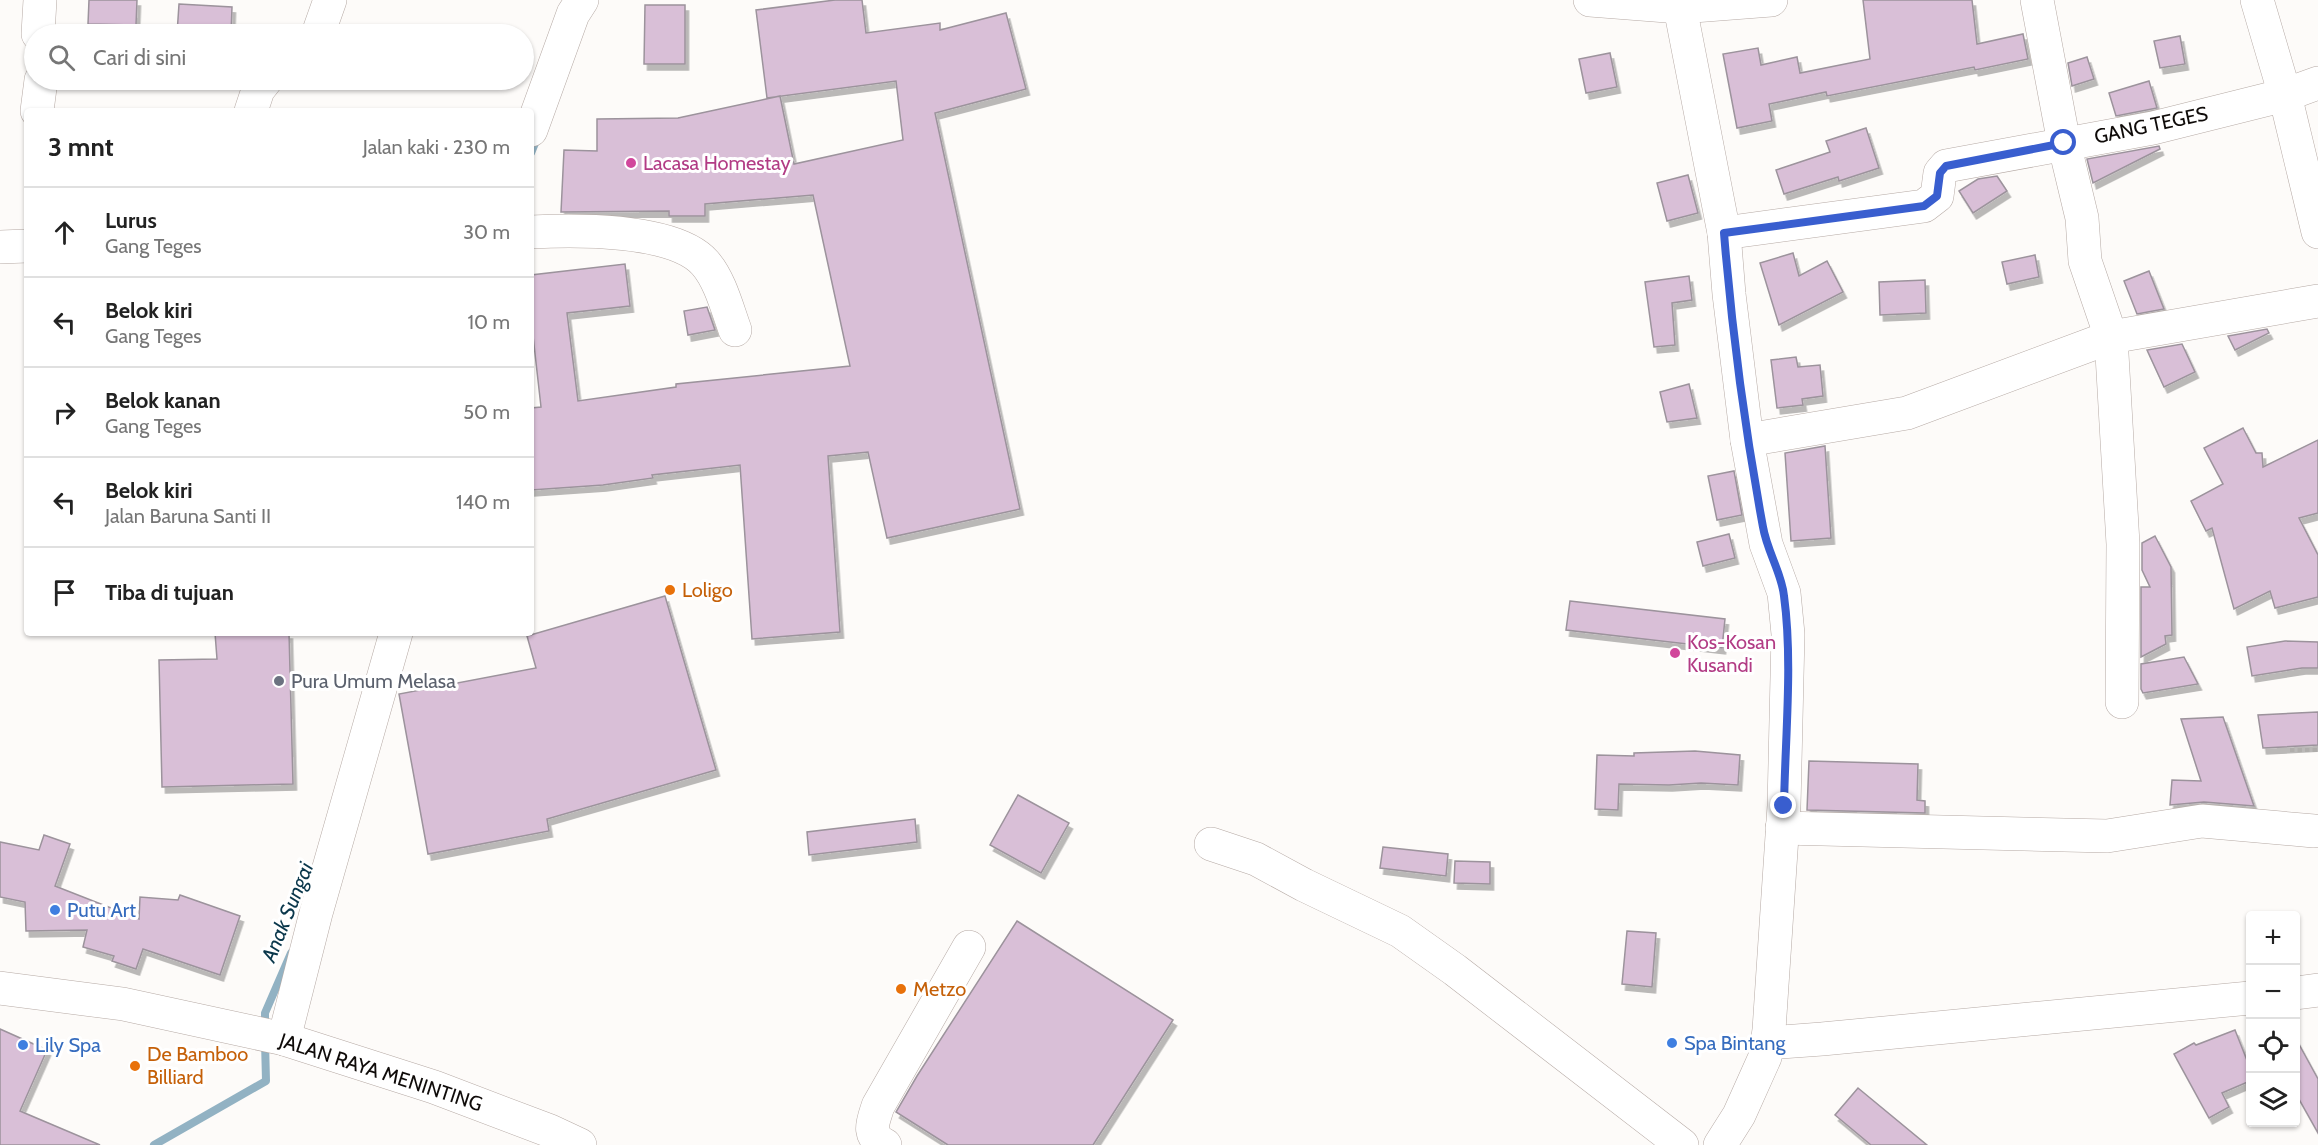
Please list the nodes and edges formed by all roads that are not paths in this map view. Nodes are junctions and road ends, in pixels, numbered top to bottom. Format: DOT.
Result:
graph roads {
  1 [pos="40,0"];
  2 [pos="330,0"];
  3 [pos="582,0"];
  4 [pos="1590,0"];
  5 [pos="1771,0"];
  6 [pos="2037,0"];
  7 [pos="2257,0"];
  8 [pos="1680,7"];
  9 [pos="39,24"];
  10 [pos="322,24"];
  11 [pos="2318,82"];
  12 [pos="39,90"];
  13 [pos="258,90"];
  14 [pos="2285,94"];
  15 [pos="36,108"];
  16 [pos="252,108"];
  17 [pos="534,122"];
  18 [pos="2064,143"];
  19 [pos="534,232"];
  20 [pos="2318,232"];
  21 [pos="1724,233"];
  22 [pos="24,246"];
  23 [pos="0,247"];
  24 [pos="2318,301"];
  25 [pos="735,330"];
  26 [pos="2111,337"];
  27 [pos="1747,440"];
  28 [pos="395,636"];
  29 [pos="2122,702"];
  30 [pos="1782,828"];
  31 [pos="2314,831"];
  32 [pos="1211,844"];
  33 [pos="969,947"];
  34 [pos="0,987"];
  35 [pos="2318,990"];
  36 [pos="2300,992"];
  37 [pos="2246,998"];
  38 [pos="279,1038"];
  39 [pos="1767,1043"];
  40 [pos="580,1145"];
  41 [pos="885,1145"];
  42 [pos="1682,1145"];
  43 [pos="1720,1145"];
  1 -- 9 [label="main road"];
  2 -- 10 [label="main road"];
  3 -- 17 [label="main road"];
  4 -- 8 [label="main road"];
  5 -- 8 [label="main road"];
  6 -- 18 [label="main road"];
  7 -- 14 [label="main road"];
  8 -- 21 [label="main road"];
  11 -- 14 [label="main road, GANG TEGES"];
  12 -- 15 [label="main road"];
  13 -- 16 [label="main road"];
  14 -- 18 [label="main road, GANG TEGES"];
  14 -- 20 [label="main road"];
  18 -- 21 [label="main road, GANG TEGES"];
  18 -- 26 [label="main road"];
  19 -- 25 [label="main road"];
  21 -- 27 [label="main road"];
  22 -- 23 [label="main road"];
  24 -- 26 [label="main road"];
  26 -- 27 [label="main road"];
  26 -- 29 [label="main road"];
  27 -- 30 [label="main road"];
  28 -- 38 [label="main road"];
  30 -- 31 [label="main road"];
  30 -- 39 [label="main road"];
  32 -- 42 [label="main road"];
  33 -- 41 [label="main road"];
  34 -- 38 [label="main road, JALAN RAYA MENINTING"];
  35 -- 36 [label="main road"];
  37 -- 39 [label="main road"];
  38 -- 40 [label="main road, JALAN RAYA MENINTING"];
  39 -- 43 [label="main road"];
}
